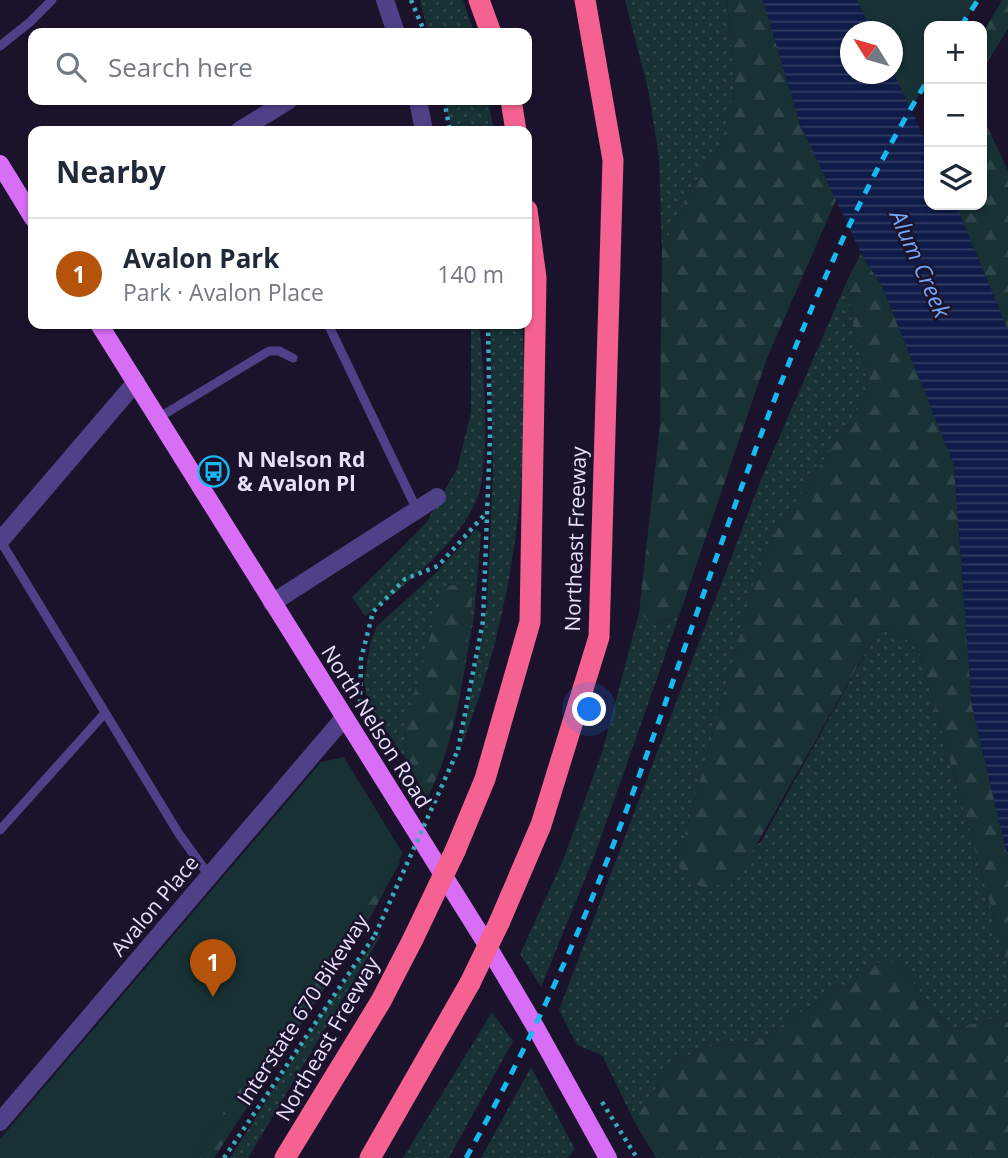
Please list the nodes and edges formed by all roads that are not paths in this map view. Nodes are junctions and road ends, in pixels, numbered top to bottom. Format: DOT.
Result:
graph roads {
  1 [pos="52,0"];
  2 [pos="385,0"];
  3 [pos="479,0"];
  4 [pos="585,0"];
  5 [pos="394,28"];
  6 [pos="489,28"];
  7 [pos="0,46"];
  8 [pos="281,105"];
  9 [pos="419,105"];
  10 [pos="512,105"];
  11 [pos="247,126"];
  12 [pos="423,126"];
  13 [pos="515,126"];
  14 [pos="0,164"];
  15 [pos="28,210"];
  16 [pos="532,248"];
  17 [pos="102,329"];
  18 [pos="330,329"];
  19 [pos="293,358"];
  20 [pos="136,382"];
  21 [pos="158,418"];
  22 [pos="437,497"];
  23 [pos="417,510"];
  24 [pos="0,541"];
  25 [pos="272,603"];
  26 [pos="105,713"];
  27 [pos="343,719"];
  28 [pos="0,830"];
  29 [pos="210,877"];
  30 [pos="0,1122"];
  31 [pos="285,1158"];
  32 [pos="370,1158"];
  33 [pos="608,1158"];
  1 -- 7 [label="lane"];
  2 -- 5 [label="street"];
  3 -- 6 [label="highway"];
  4 -- 32 [label="highway, Northeast Freeway, bridge"];
  8 -- 11 [label="street"];
  9 -- 12 [label="street"];
  10 -- 13 [label="highway"];
  14 -- 15 [label="main road"];
  16 -- 31 [label="highway, Northeast Freeway, bridge"];
  17 -- 20 [label="main road, North Nelson Road"];
  18 -- 23 [label="lane"];
  19 -- 21 [label="lane"];
  20 -- 21 [label="main road, North Nelson Road"];
  20 -- 24 [label="street"];
  21 -- 25 [label="main road, North Nelson Road"];
  22 -- 23 [label="street"];
  23 -- 25 [label="street"];
  24 -- 26 [label="lane"];
  25 -- 27 [label="main road, North Nelson Road"];
  26 -- 28 [label="lane"];
  26 -- 29 [label="lane"];
  27 -- 29 [label="street, Avalon Place"];
  27 -- 33 [label="main road, North Nelson Road"];
  29 -- 30 [label="street, Avalon Place"];
}
